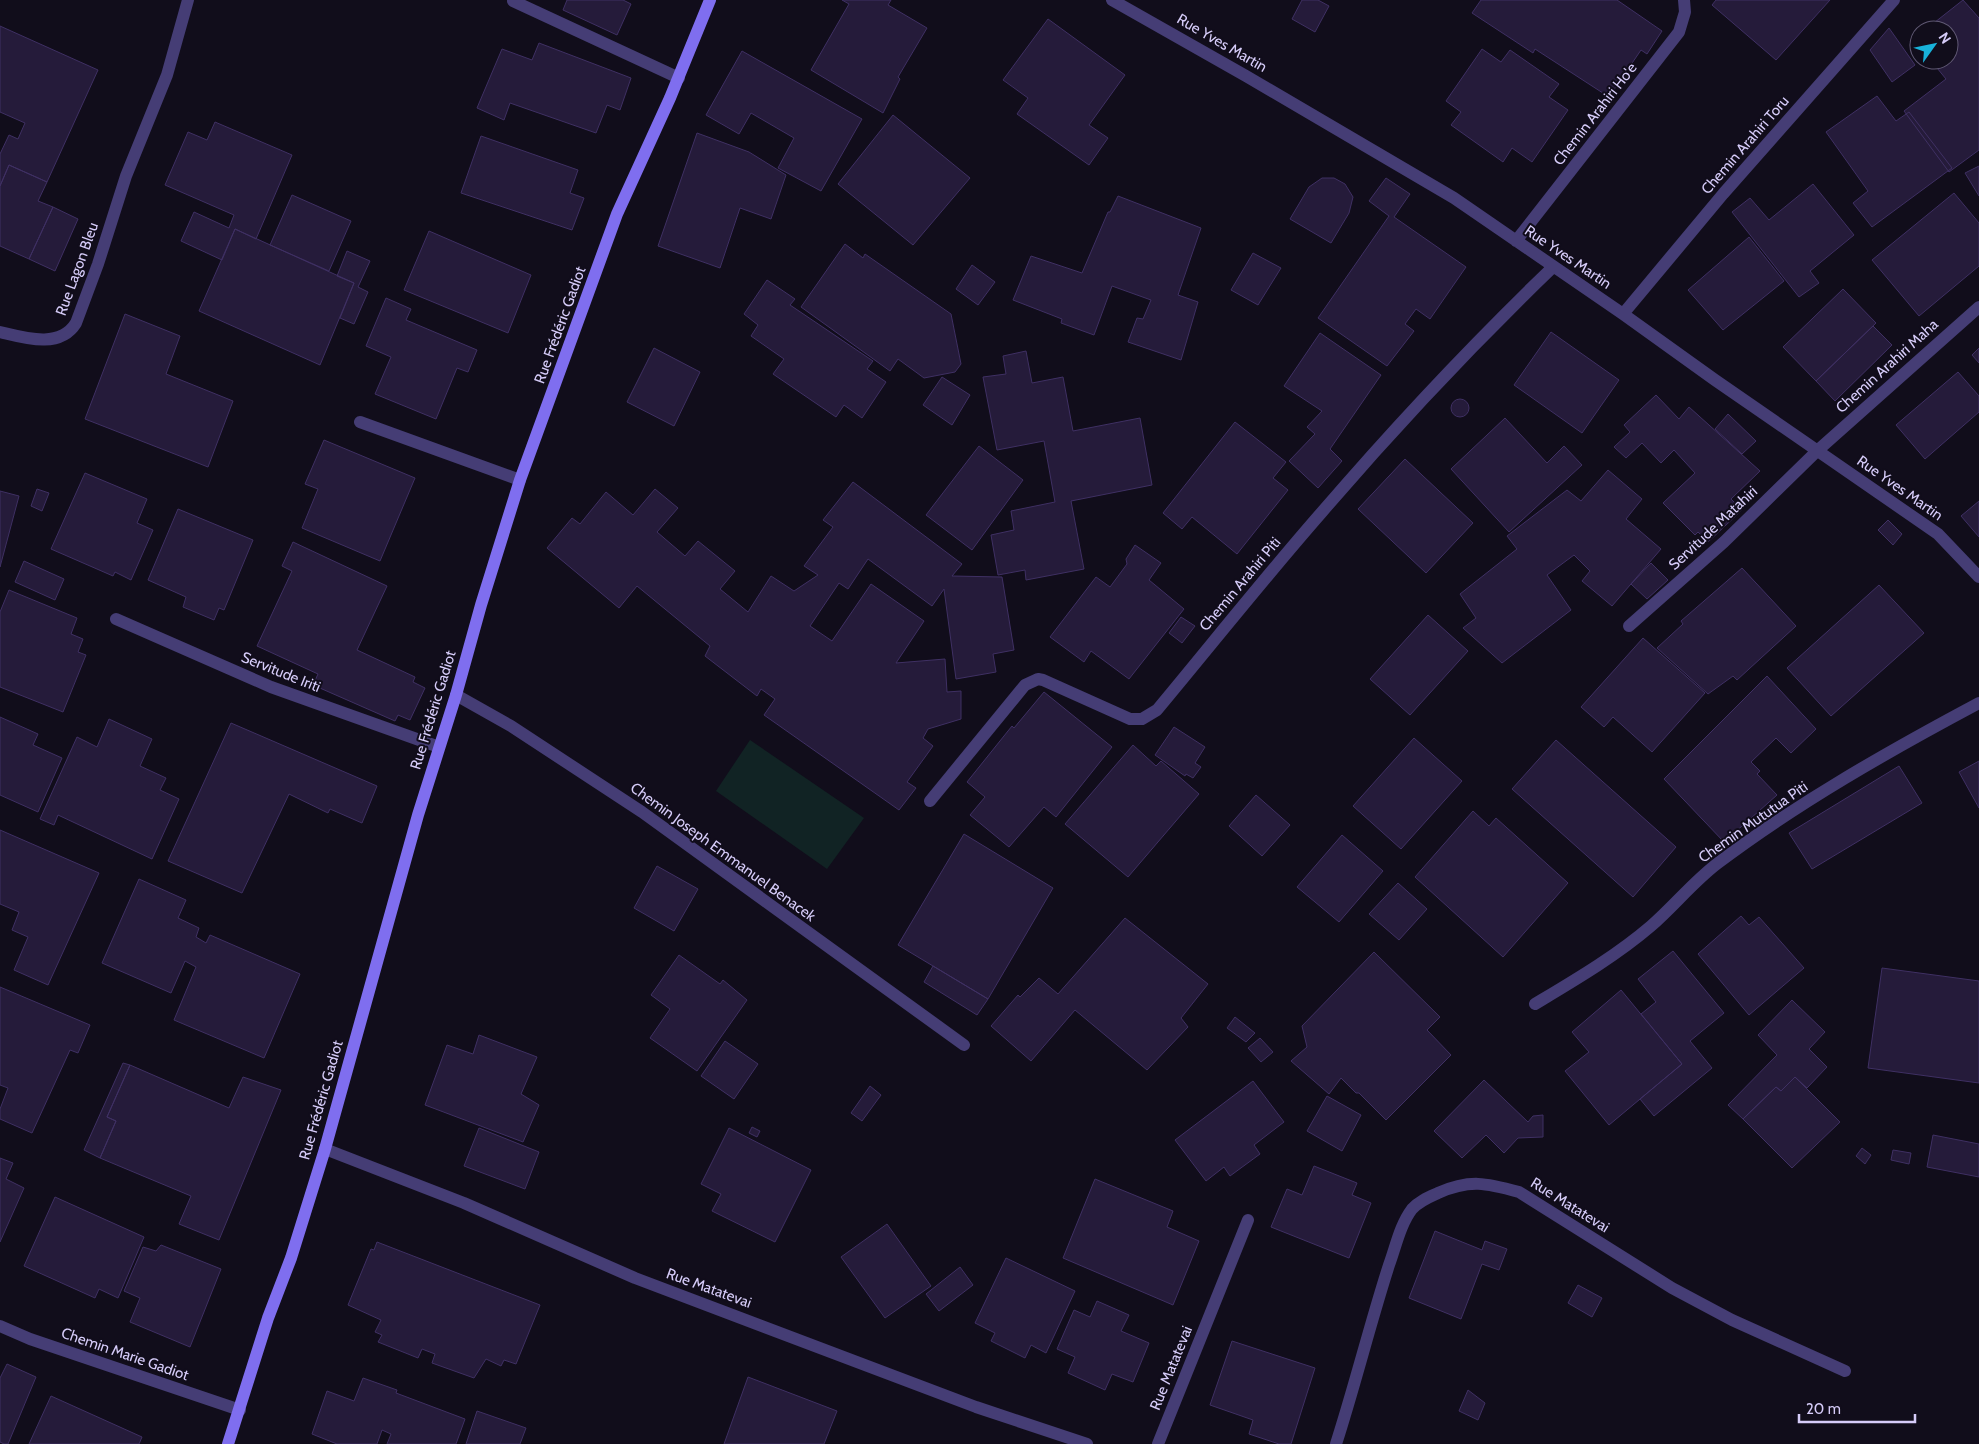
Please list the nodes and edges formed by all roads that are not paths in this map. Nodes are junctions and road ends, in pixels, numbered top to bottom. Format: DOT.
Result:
graph roads {
  1 [pos="188,0"];
  2 [pos="710,0"];
  3 [pos="1112,0"];
  4 [pos="1684,0"];
  5 [pos="1894,0"];
  6 [pos="513,1"];
  7 [pos="678,78"];
  8 [pos="1516,241"];
  9 [pos="1553,267"];
  10 [pos="1979,307"];
  11 [pos="1623,314"];
  12 [pos="0,332"];
  13 [pos="360,422"];
  14 [pos="1817,450"];
  15 [pos="520,480"];
  16 [pos="1979,577"];
  17 [pos="116,618"];
  18 [pos="1629,626"];
  19 [pos="456,694"];
  20 [pos="1979,702"];
  21 [pos="439,747"];
  22 [pos="930,801"];
  23 [pos="1535,1004"];
  24 [pos="964,1045"];
  25 [pos="325,1149"];
  26 [pos="1248,1220"];
  27 [pos="0,1326"];
  28 [pos="1845,1371"];
  29 [pos="240,1410"];
  30 [pos="228,1444"];
  31 [pos="1087,1444"];
  32 [pos="1158,1444"];
  33 [pos="1336,1444"];
  1 -- 12 [label="street, Rue Lagon Bleu"];
  2 -- 7 [label="street, Rue Frédéric Gadiot"];
  3 -- 8 [label="street, Rue Yves Martin"];
  4 -- 8 [label="street, Chemin Arahiri Ho'e"];
  5 -- 11 [label="street, Chemin Arahiri Toru"];
  6 -- 7 [label="street"];
  7 -- 15 [label="street, Rue Frédéric Gadiot"];
  8 -- 9 [label="street, Rue Yves Martin"];
  9 -- 11 [label="street, Rue Yves Martin"];
  9 -- 22 [label="street, Chemin Arahiri Piti"];
  10 -- 14 [label="street, Chemin Arahiri Maha"];
  11 -- 14 [label="street, Rue Yves Martin"];
  13 -- 15 [label="street"];
  14 -- 16 [label="street, Rue Yves Martin"];
  14 -- 18 [label="street, Servitude Matahiri"];
  15 -- 19 [label="street, Rue Frédéric Gadiot"];
  17 -- 21 [label="street, Servitude Iriti"];
  19 -- 21 [label="street, Rue Frédéric Gadiot"];
  19 -- 24 [label="street, Chemin Joseph Emmanuel Benacek"];
  20 -- 23 [label="street, Chemin Mututua Piti"];
  21 -- 25 [label="street, Rue Frédéric Gadiot"];
  25 -- 29 [label="street, Rue Frédéric Gadiot"];
  25 -- 31 [label="street, Rue Matatevai"];
  26 -- 32 [label="street, Rue Matatevai"];
  27 -- 29 [label="street, Chemin Marie Gadiot"];
  28 -- 33 [label="street, Rue Matatevai"];
  29 -- 30 [label="street, Rue Frédéric Gadiot"];
}
